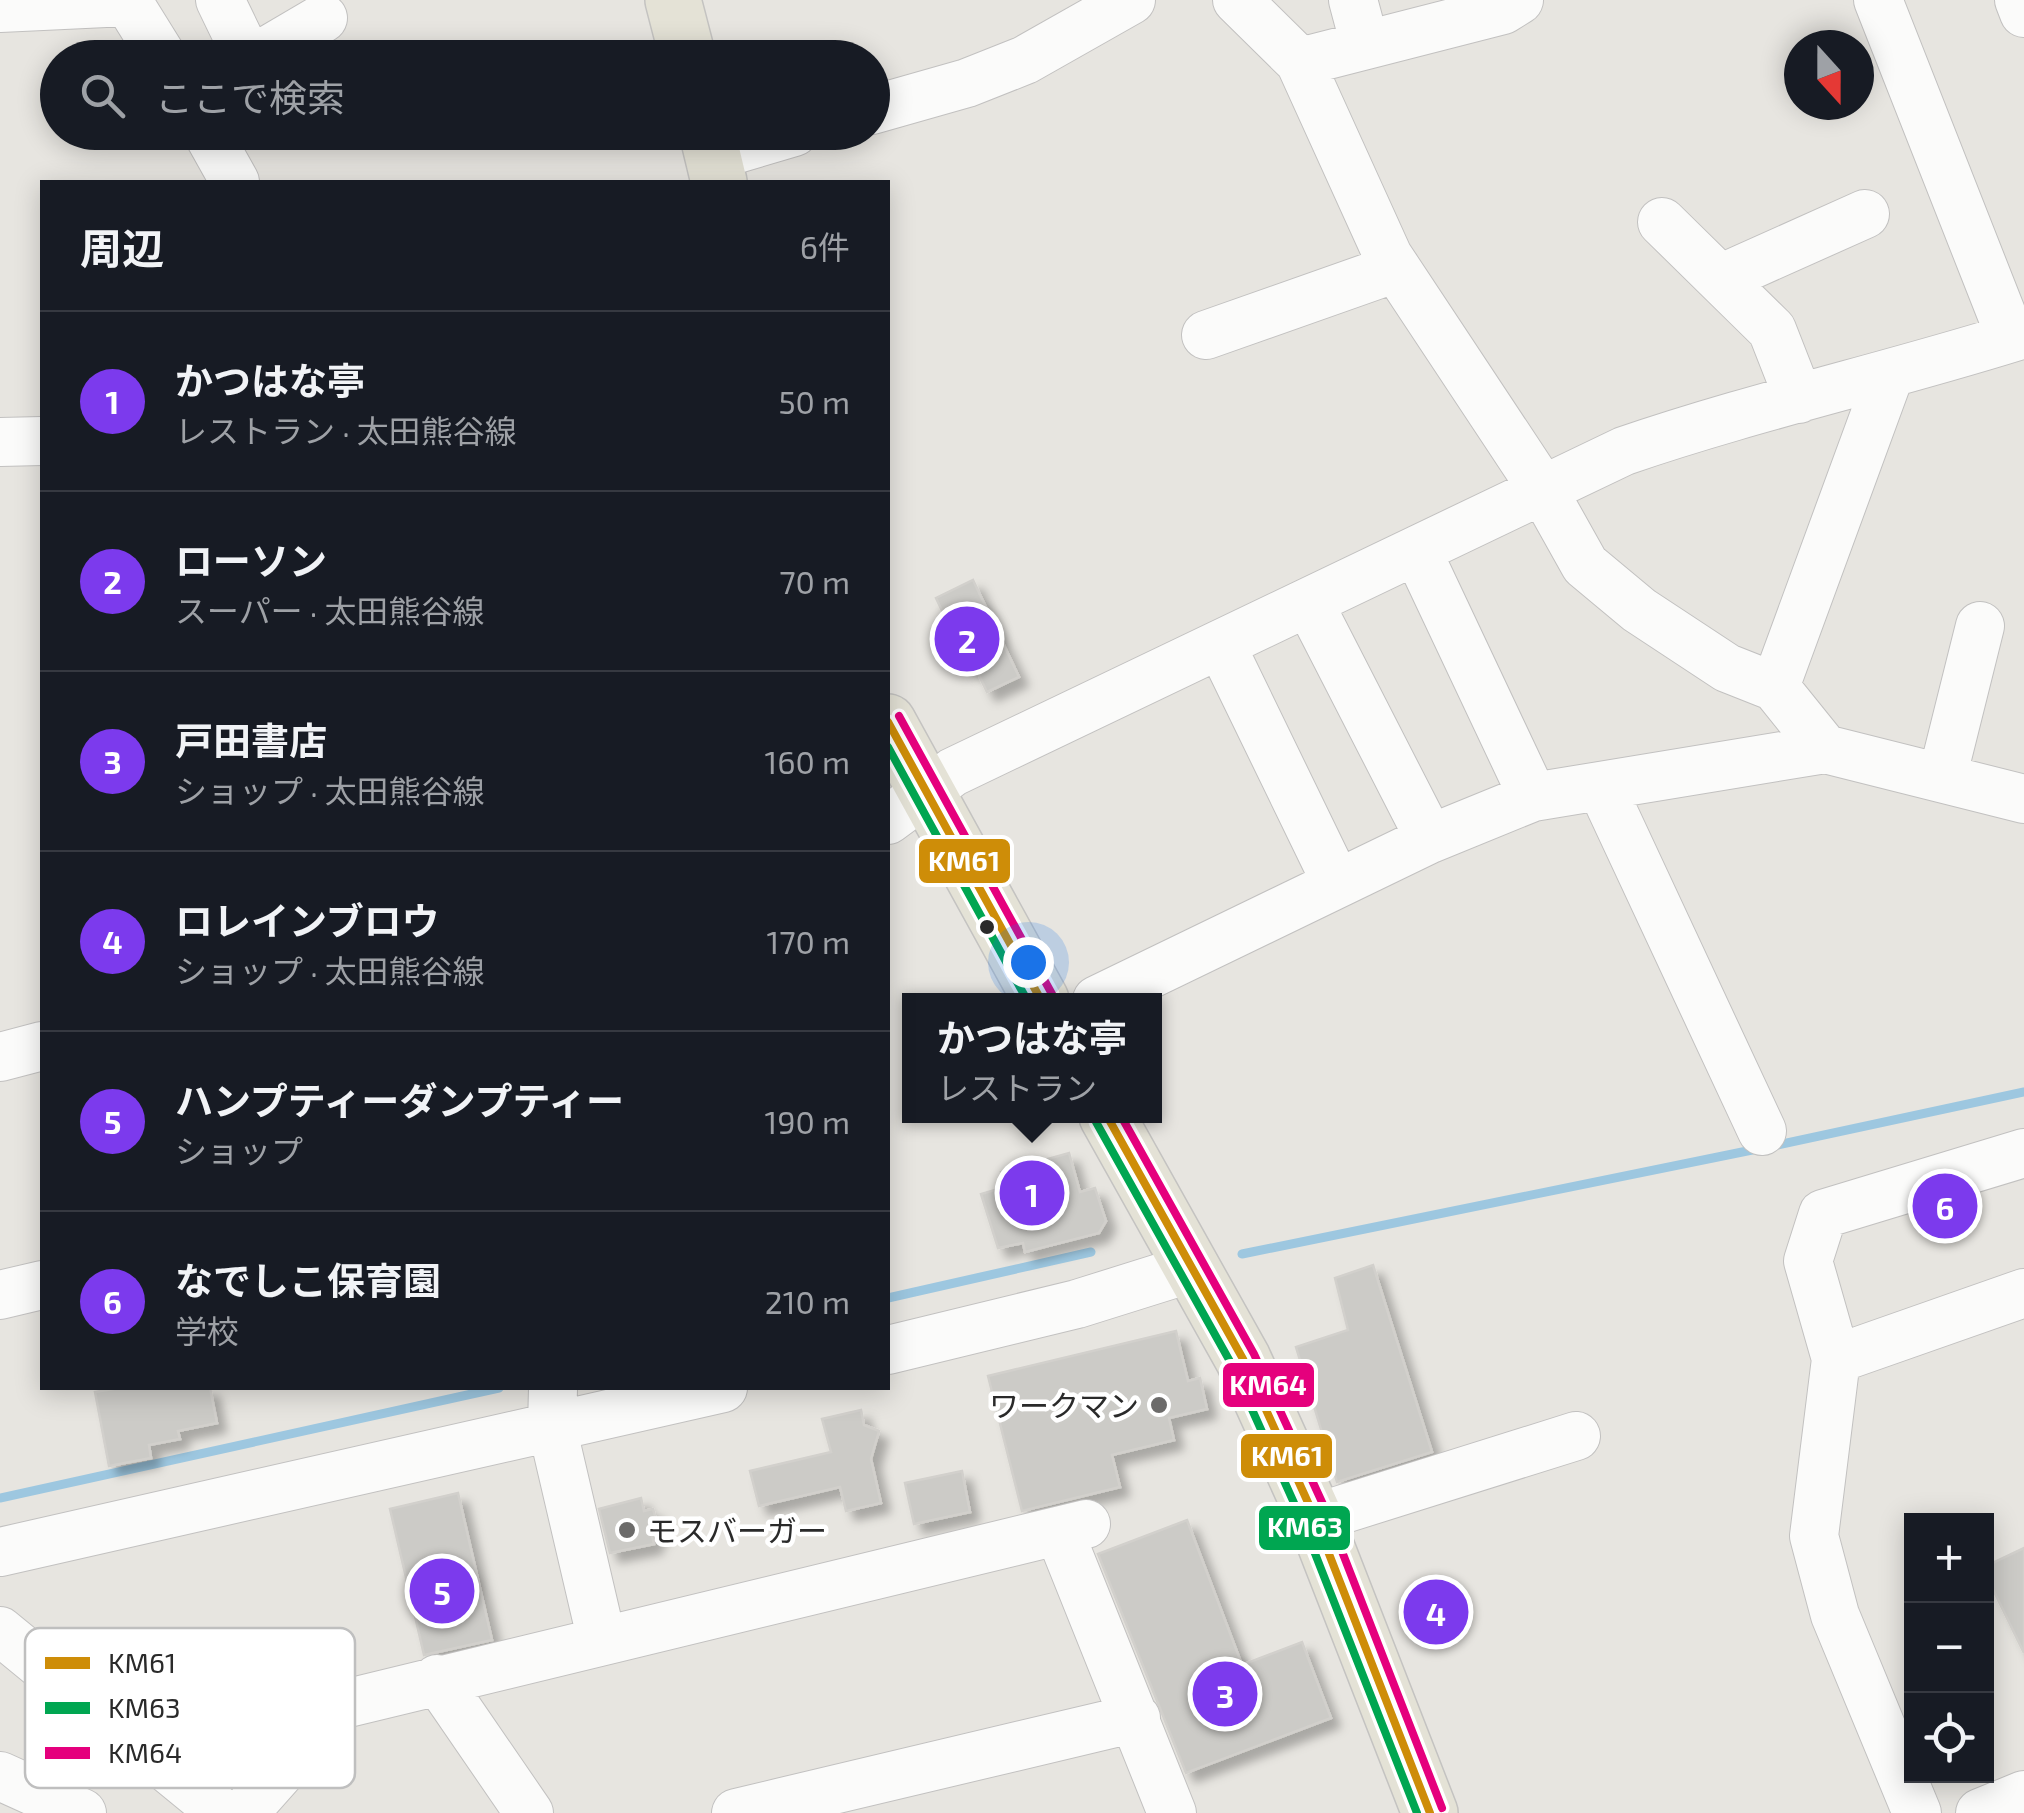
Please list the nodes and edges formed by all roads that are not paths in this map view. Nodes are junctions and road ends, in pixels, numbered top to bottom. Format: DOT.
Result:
graph roads {
  1 [pos="220,0"];
  2 [pos="673,0"];
  3 [pos="1131,0"];
  4 [pos="1237,0"];
  5 [pos="1352,0"];
  6 [pos="1519,0"];
  7 [pos="1878,0"];
  8 [pos="2019,0"];
  9 [pos="127,1"];
  10 [pos="0,8"];
  11 [pos="1464,10"];
  12 [pos="2024,13"];
  13 [pos="323,18"];
  14 [pos="152,40"];
  15 [pos="242,40"];
  16 [pos="284,40"];
  17 [pos="683,40"];
  18 [pos="1366,45"];
  19 [pos="1300,62"];
  20 [pos="890,105"];
  21 [pos="217,150"];
  22 [pos="235,180"];
  23 [pos="1865,214"];
  24 [pos="1662,222"];
  25 [pos="1396,268"];
  26 [pos="1722,278"];
  27 [pos="1206,335"];
  28 [pos="2018,336"];
  29 [pos="1889,376"];
  30 [pos="1799,399"];
  31 [pos="40,440"];
  32 [pos="0,442"];
  33 [pos="1543,490"];
  34 [pos="1417,551"];
  35 [pos="1309,604"];
  36 [pos="1980,626"];
  37 [pos="1221,645"];
  38 [pos="1775,687"];
  39 [pos="890,731"];
  40 [pos="1825,749"];
  41 [pos="1942,778"];
  42 [pos="1602,788"];
  43 [pos="1533,797"];
  44 [pos="2024,799"];
  45 [pos="906,807"];
  46 [pos="1430,839"];
  47 [pos="1337,884"];
  48 [pos="1036,993"];
  49 [pos="1111,993"];
  50 [pos="40,1047"];
  51 [pos="0,1057"];
  52 [pos="1111,1123"];
  53 [pos="1762,1130"];
  54 [pos="2024,1153"];
  55 [pos="1195,1268"];
  56 [pos="40,1285"];
  57 [pos="2024,1293"];
  58 [pos="0,1295"];
  59 [pos="890,1350"];
  60 [pos="1836,1359"];
  61 [pos="706,1390"];
  62 [pos="553,1407"];
  63 [pos="1576,1436"];
  64 [pos="1315,1518"];
  65 [pos="0,1552"];
  66 [pos="0,1631"];
  67 [pos="602,1640"];
  68 [pos="25,1651"];
  69 [pos="437,1679"];
  70 [pos="355,1701"];
  71 [pos="1136,1718"];
  72 [pos="0,1776"];
  73 [pos="25,1787"];
  74 [pos="27,1788"];
  75 [pos="192,1788"];
  76 [pos="266,1788"];
  77 [pos="2024,1796"];
  78 [pos="82,1813"];
  79 [pos="222,1813"];
  80 [pos="244,1813"];
  81 [pos="528,1813"];
  82 [pos="736,1813"];
  83 [pos="1172,1813"];
  84 [pos="1430,1813"];
  85 [pos="1916,1813"];
  86 [pos="1980,1813"];
  1 -- 15 [label="street"];
  2 -- 17 [label="main road"];
  3 -- 20 [label="street"];
  4 -- 19 [label="street"];
  5 -- 18 [label="street"];
  6 -- 11 [label="street"];
  7 -- 28 [label="street"];
  8 -- 12 [label="street"];
  9 -- 10 [label="street"];
  9 -- 14 [label="street"];
  11 -- 18 [label="street"];
  13 -- 16 [label="street"];
  18 -- 19 [label="street"];
  19 -- 25 [label="street"];
  21 -- 22 [label="street"];
  23 -- 26 [label="street"];
  24 -- 26 [label="street"];
  25 -- 27 [label="street"];
  25 -- 33 [label="street"];
  26 -- 30 [label="street"];
  28 -- 29 [label="street"];
  29 -- 30 [label="street"];
  29 -- 38 [label="street"];
  30 -- 33 [label="street"];
  31 -- 32 [label="street"];
  33 -- 34 [label="street"];
  33 -- 38 [label="street"];
  34 -- 35 [label="street"];
  34 -- 43 [label="street"];
  35 -- 37 [label="street"];
  35 -- 46 [label="street"];
  36 -- 41 [label="street"];
  37 -- 45 [label="street"];
  37 -- 47 [label="street"];
  38 -- 40 [label="street"];
  39 -- 45 [label="main road"];
  40 -- 41 [label="street"];
  40 -- 42 [label="street"];
  41 -- 44 [label="street"];
  42 -- 43 [label="street"];
  42 -- 53 [label="street"];
  43 -- 46 [label="street"];
  45 -- 48 [label="main road"];
  46 -- 47 [label="street"];
  47 -- 49 [label="street"];
  50 -- 51 [label="street"];
  52 -- 55 [label="main road"];
  54 -- 60 [label="street"];
  55 -- 59 [label="street"];
  55 -- 64 [label="main road"];
  56 -- 58 [label="street"];
  57 -- 60 [label="street"];
  60 -- 85 [label="street"];
  61 -- 62 [label="street"];
  62 -- 65 [label="street"];
  62 -- 67 [label="street"];
  63 -- 64 [label="street"];
  64 -- 84 [label="main road"];
  66 -- 68 [label="street"];
  67 -- 69 [label="street"];
  67 -- 71 [label="street"];
  69 -- 70 [label="street"];
  69 -- 81 [label="street"];
  71 -- 82 [label="street"];
  71 -- 83 [label="street"];
  72 -- 73 [label="street"];
  74 -- 78 [label="street"];
  75 -- 79 [label="street"];
  76 -- 80 [label="street"];
  77 -- 86 [label="street"];
}
